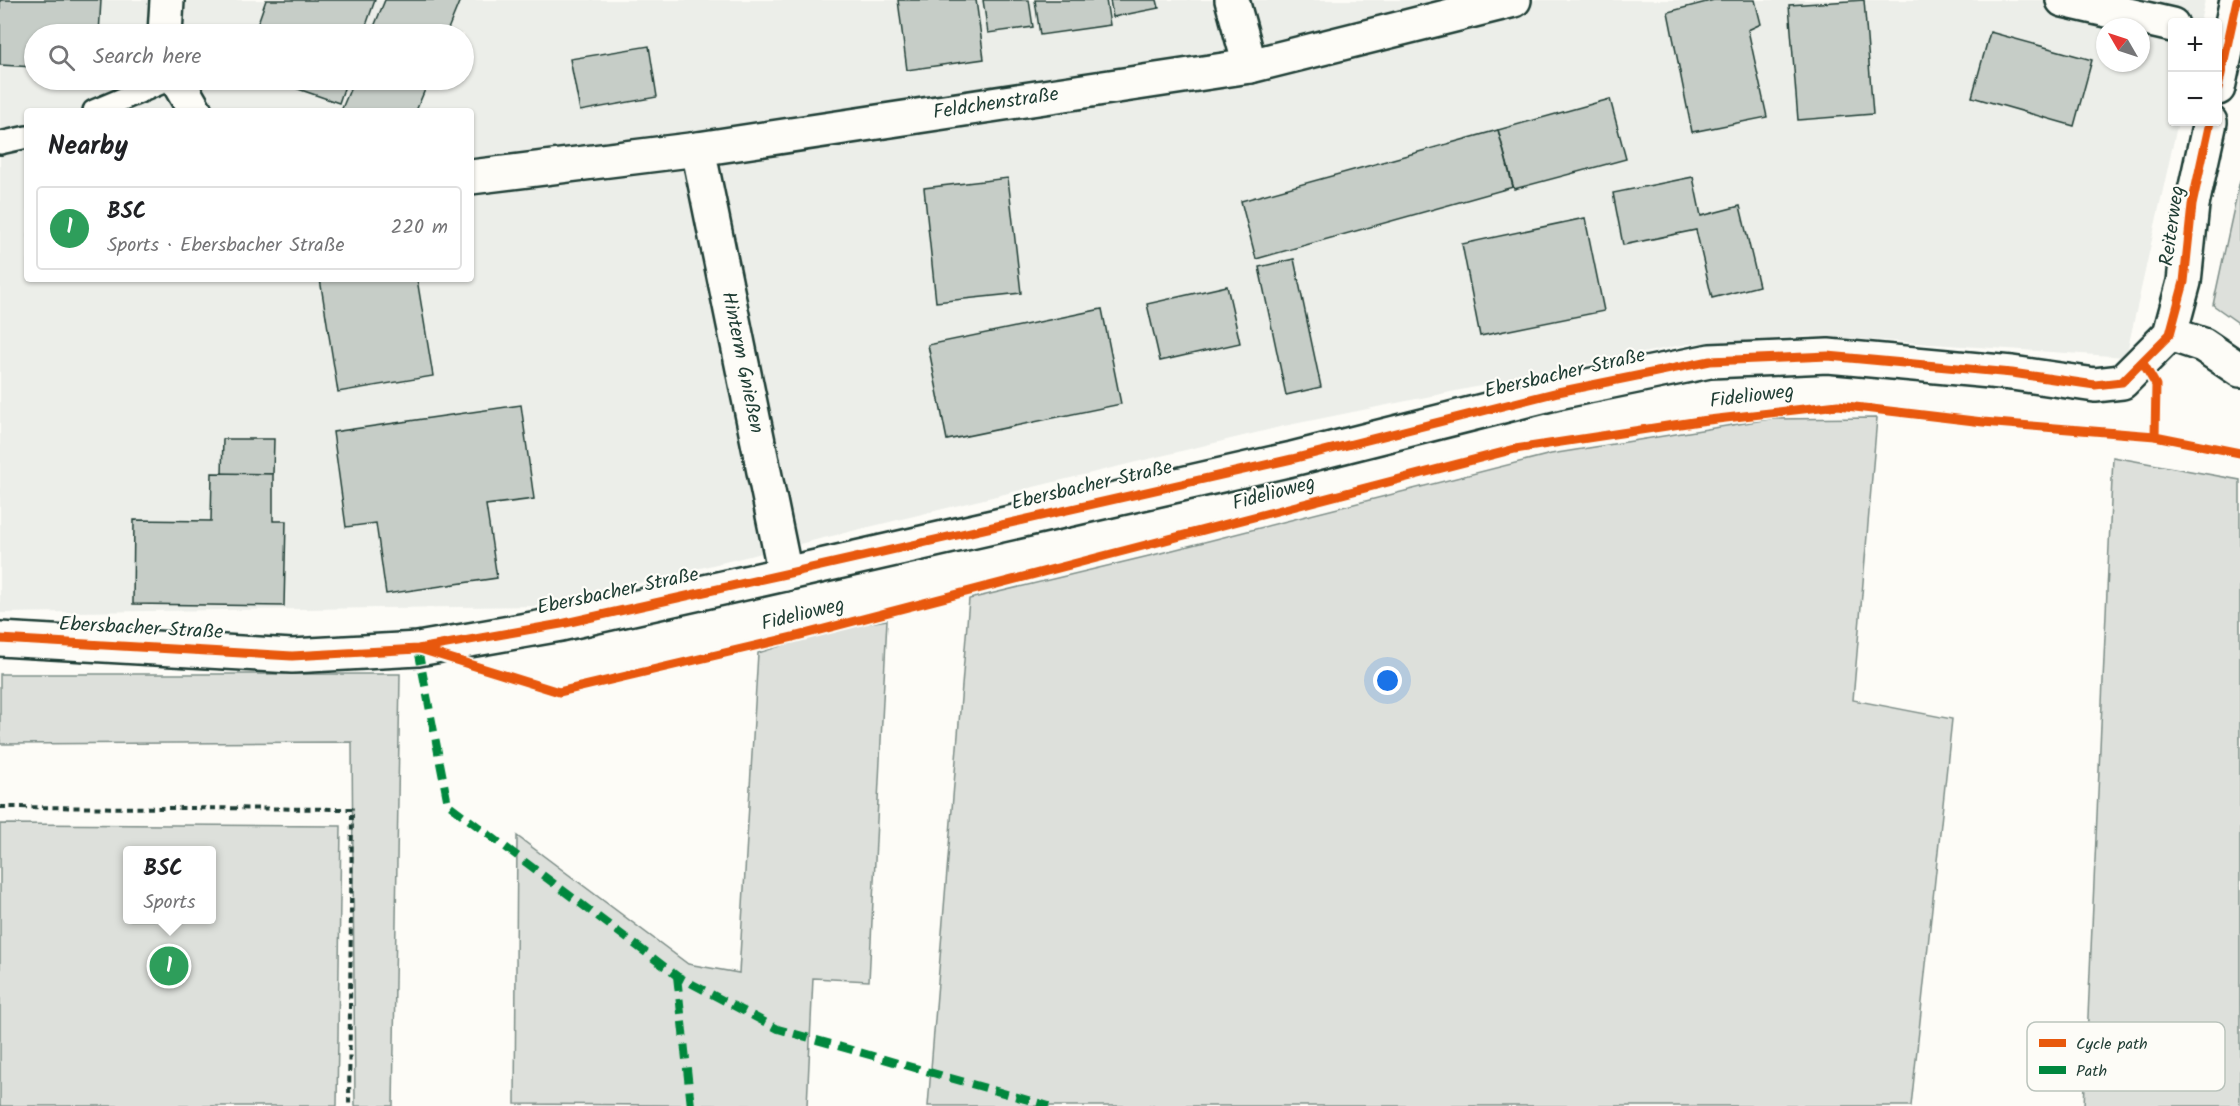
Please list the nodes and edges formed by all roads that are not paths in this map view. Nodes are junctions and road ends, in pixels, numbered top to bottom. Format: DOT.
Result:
graph roads {
  1 [pos="167,0"];
  2 [pos="1232,0"];
  3 [pos="1514,0"];
  4 [pos="2063,0"];
  5 [pos="2237,0"];
  6 [pos="166,24"];
  7 [pos="2168,24"];
  8 [pos="2223,36"];
  9 [pos="1250,66"];
  10 [pos="2219,72"];
  11 [pos="144,90"];
  12 [pos="183,90"];
  13 [pos="101,108"];
  14 [pos="193,108"];
  15 [pos="2209,126"];
  16 [pos="24,138"];
  17 [pos="0,143"];
  18 [pos="699,149"];
  19 [pos="474,177"];
  20 [pos="2170,334"];
  21 [pos="2240,370"];
  22 [pos="785,574"];
  23 [pos="0,639"];
  1 -- 6 [label="street"];
  2 -- 9 [label="street"];
  3 -- 9 [label="street, Feldchenstraße"];
  4 -- 7 [label="street"];
  5 -- 8 [label="street"];
  8 -- 10 [label="street"];
  9 -- 18 [label="street, Feldchenstraße"];
  11 -- 13 [label="lane"];
  12 -- 14 [label="street"];
  15 -- 20 [label="street, Reiterweg"];
  16 -- 17 [label="lane"];
  18 -- 19 [label="street, Feldchenstraße"];
  18 -- 22 [label="street, Hinterm Gnießen"];
  20 -- 21 [label="street"];
  20 -- 22 [label="street, Ebersbacher Straße"];
  22 -- 23 [label="street, Ebersbacher Straße"];
}
